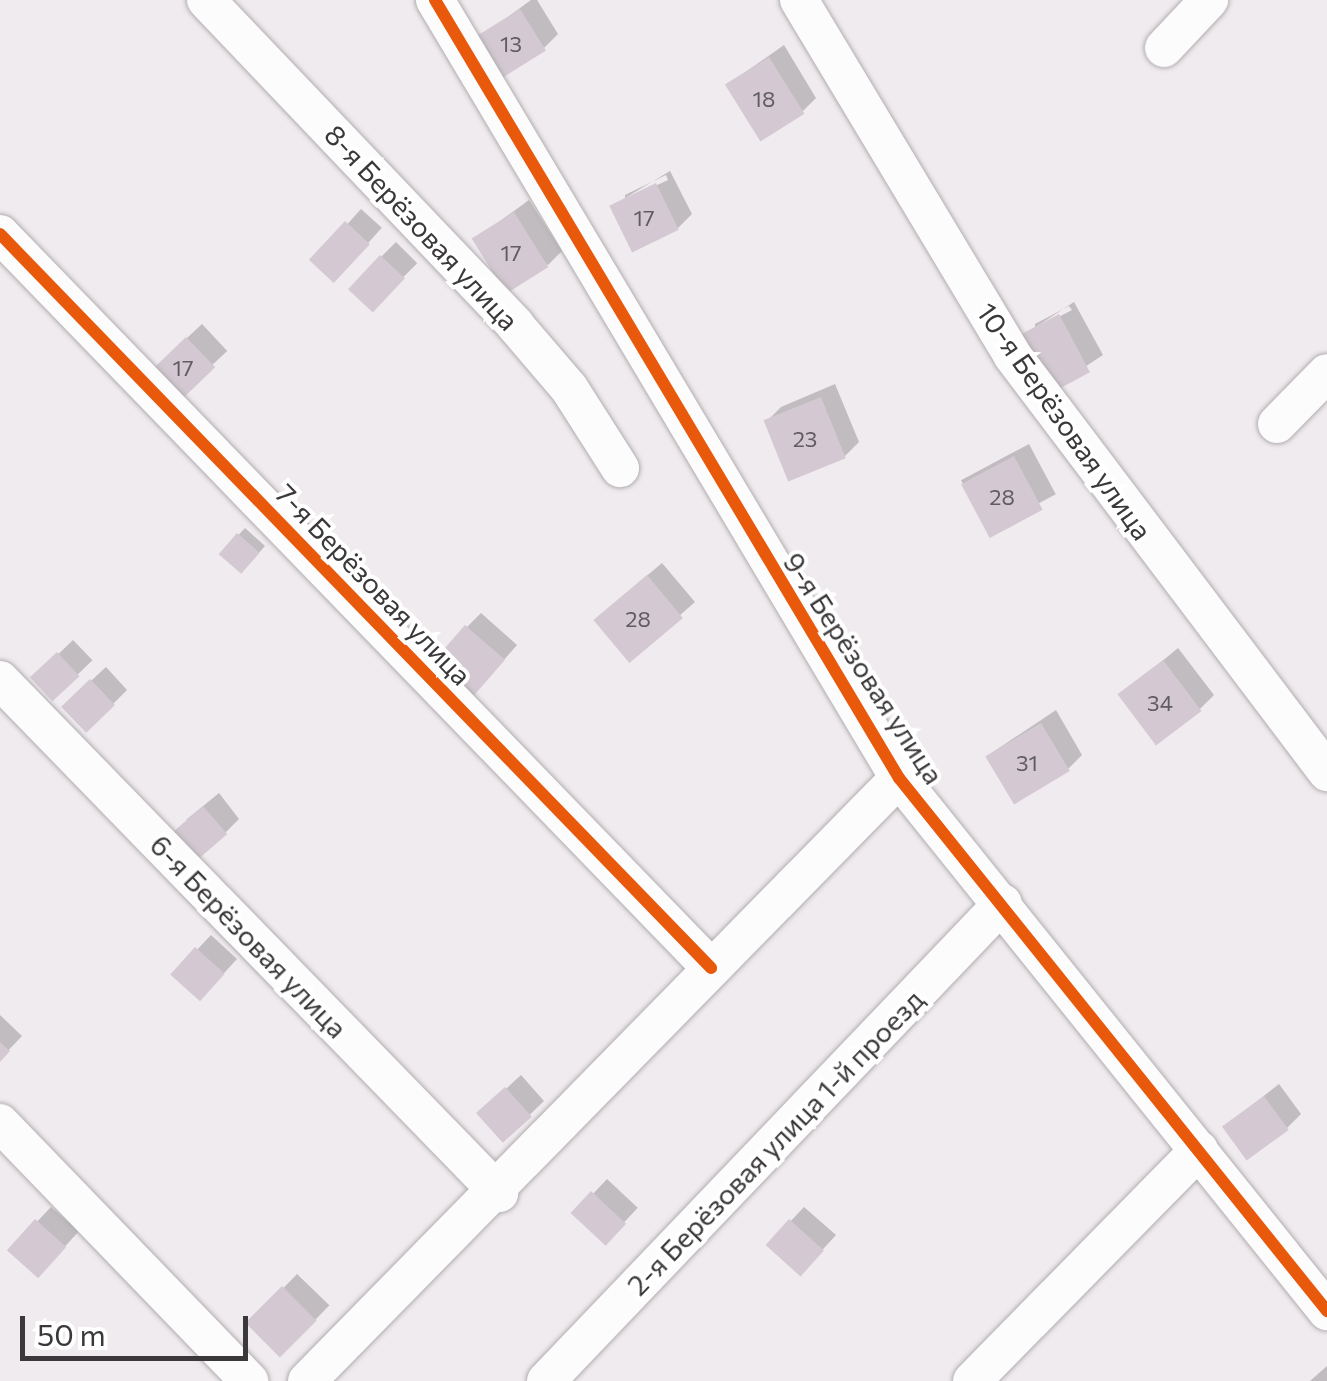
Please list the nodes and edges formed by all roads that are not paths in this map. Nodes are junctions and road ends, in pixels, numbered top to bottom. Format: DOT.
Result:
graph roads {
  1 [pos="206,0"];
  2 [pos="435,0"];
  3 [pos="798,0"];
  4 [pos="1209,0"];
  5 [pos="1164,48"];
  6 [pos="0,234"];
  7 [pos="1327,373"];
  8 [pos="1278,424"];
  9 [pos="620,468"];
  10 [pos="0,680"];
  11 [pos="1327,772"];
  12 [pos="899,778"];
  13 [pos="1004,903"];
  14 [pos="711,968"];
  15 [pos="0,1123"];
  16 [pos="1199,1150"];
  17 [pos="499,1192"];
  18 [pos="1327,1310"];
  19 [pos="249,1381"];
  20 [pos="307,1381"];
  21 [pos="546,1381"];
  22 [pos="972,1381"];
  1 -- 9 [label="street, 8-я Берёзовая улица"];
  2 -- 12 [label="street, 9-я Берёзовая улица"];
  3 -- 11 [label="street, 10-я Берёзовая улица"];
  4 -- 5 [label="street"];
  6 -- 14 [label="street, 7-я Берёзовая улица"];
  7 -- 8 [label="street"];
  10 -- 17 [label="street, 6-я Берёзовая улица"];
  12 -- 13 [label="street, 9-я Берёзовая улица"];
  12 -- 14 [label="street"];
  13 -- 16 [label="street, 9-я Берёзовая улица"];
  13 -- 21 [label="street, 2-я Берёзовая улица 1-й проезд"];
  14 -- 17 [label="street"];
  15 -- 19 [label="street"];
  16 -- 18 [label="street, 9-я Берёзовая улица"];
  16 -- 22 [label="street"];
  17 -- 20 [label="street"];
}
